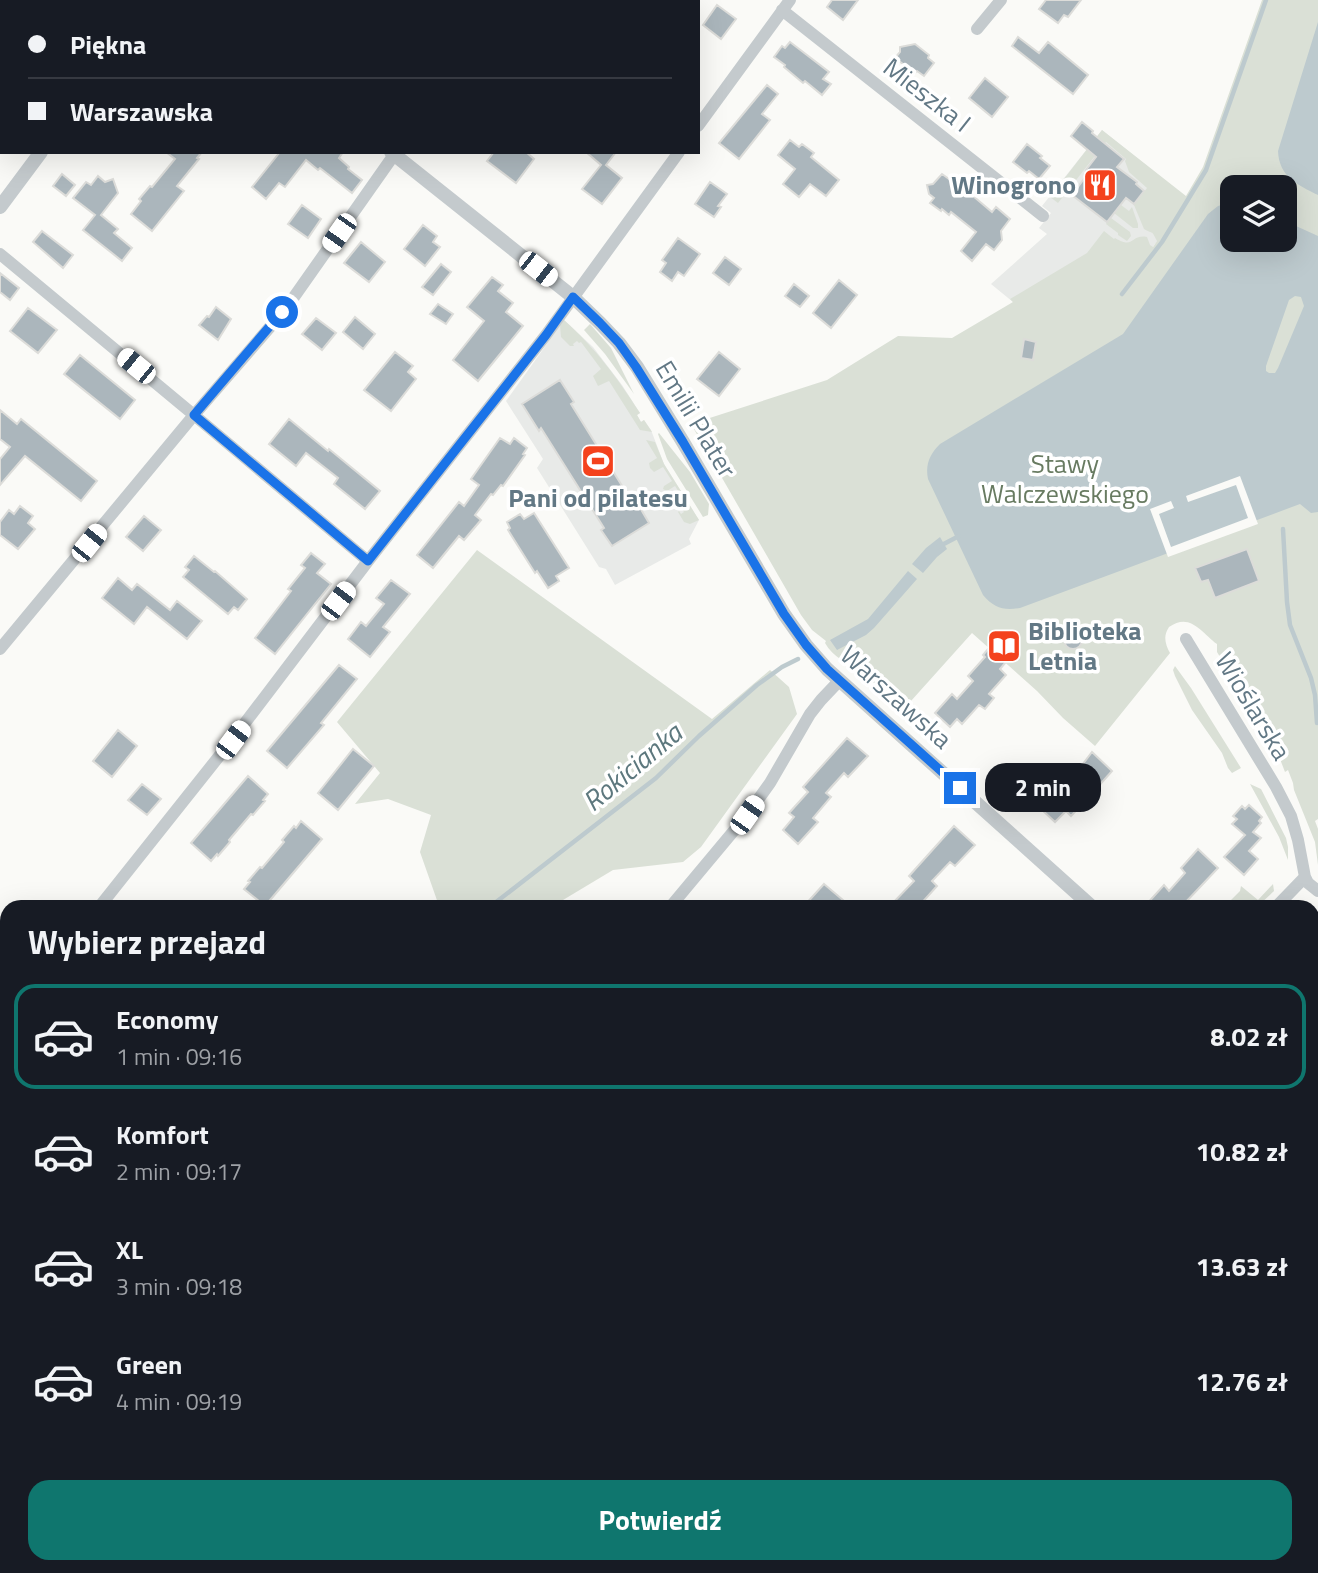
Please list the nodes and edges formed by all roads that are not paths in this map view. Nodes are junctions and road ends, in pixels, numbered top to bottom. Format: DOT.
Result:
graph roads {
  1 [pos="1001,0"];
  2 [pos="786,5"];
  3 [pos="977,29"];
  4 [pos="700,123"];
  5 [pos="39,154"];
  6 [pos="393,154"];
  7 [pos="395,154"];
  8 [pos="678,154"];
  9 [pos="0,206"];
  10 [pos="1043,216"];
  11 [pos="0,254"];
  12 [pos="573,297"];
  13 [pos="194,415"];
  14 [pos="368,561"];
  15 [pos="796,632"];
  16 [pos="1186,639"];
  17 [pos="0,649"];
  18 [pos="840,680"];
  19 [pos="1305,877"];
  20 [pos="1318,891"];
  21 [pos="105,900"];
  22 [pos="676,900"];
  23 [pos="1084,900"];
  24 [pos="1283,900"];
  1 -- 3 [label="street"];
  2 -- 4 [label="street"];
  2 -- 10 [label="street, Mieszka I"];
  5 -- 9 [label="street"];
  6 -- 13 [label="street"];
  7 -- 12 [label="street, Emilii Plater"];
  8 -- 12 [label="street"];
  11 -- 13 [label="street"];
  12 -- 14 [label="street"];
  12 -- 15 [label="street, Emilii Plater"];
  13 -- 14 [label="street"];
  13 -- 17 [label="street"];
  14 -- 21 [label="street"];
  15 -- 18 [label="street, Warszawska"];
  16 -- 19 [label="street, Wioślarska"];
  18 -- 22 [label="street"];
  18 -- 23 [label="street, Warszawska"];
  19 -- 20 [label="street"];
  19 -- 24 [label="street"];
}
